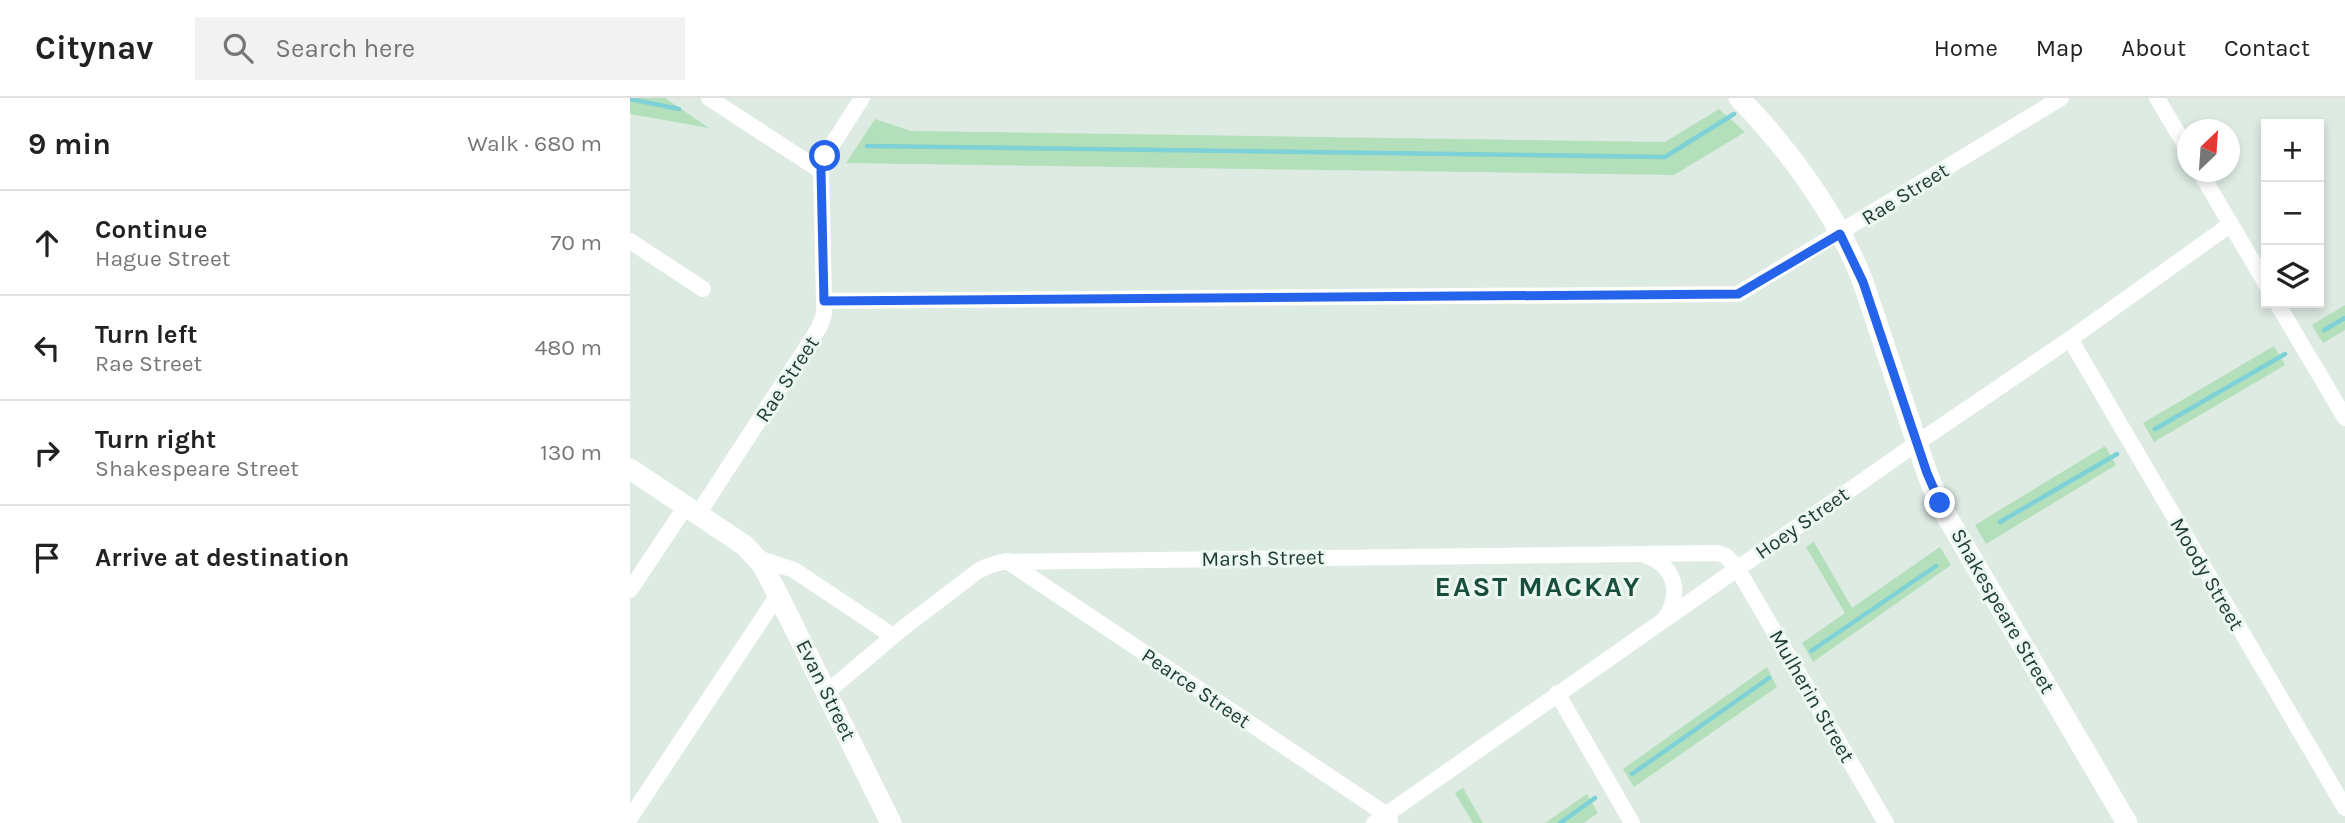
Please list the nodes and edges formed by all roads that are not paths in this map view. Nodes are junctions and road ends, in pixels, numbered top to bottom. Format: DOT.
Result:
graph roads {
  1 [pos="709,98"];
  2 [pos="862,98"];
  3 [pos="1739,98"];
  4 [pos="2061,98"];
  5 [pos="2157,98"];
  6 [pos="2177,132"];
  7 [pos="821,171"];
  8 [pos="2206,182"];
  9 [pos="2231,224"];
  10 [pos="1840,234"];
  11 [pos="630,242"];
  12 [pos="2261,275"];
  13 [pos="703,289"];
  14 [pos="824,301"];
  15 [pos="2280,308"];
  16 [pos="2070,339"];
  17 [pos="2345,418"];
  18 [pos="1917,443"];
  19 [pos="630,469"];
  20 [pos="692,510"];
  21 [pos="1637,553"];
  22 [pos="758,558"];
  23 [pos="1007,561"];
  24 [pos="1737,568"];
  25 [pos="630,590"];
  26 [pos="778,595"];
  27 [pos="1667,617"];
  28 [pos="893,636"];
  29 [pos="827,692"];
  30 [pos="1557,693"];
  31 [pos="2345,808"];
  32 [pos="630,818"];
  33 [pos="1384,820"];
  34 [pos="888,821"];
  35 [pos="1632,823"];
  36 [pos="1886,823"];
  37 [pos="2127,823"];
  1 -- 7 [label="street"];
  2 -- 7 [label="street"];
  3 -- 10 [label="street, Shakespeare Street"];
  4 -- 10 [label="street, Rae Street"];
  5 -- 6 [label="street"];
  7 -- 14 [label="street"];
  8 -- 9 [label="street"];
  9 -- 12 [label="street"];
  9 -- 16 [label="street, Hoey Street"];
  10 -- 14 [label="street, Rae Street"];
  10 -- 18 [label="street, Shakespeare Street"];
  11 -- 13 [label="street"];
  14 -- 20 [label="street, Rae Street"];
  15 -- 17 [label="street"];
  16 -- 18 [label="street, Hoey Street"];
  16 -- 31 [label="street, Moody Street"];
  18 -- 24 [label="street, Hoey Street"];
  18 -- 37 [label="street, Shakespeare Street"];
  19 -- 20 [label="street, Evan Street"];
  20 -- 22 [label="street, Evan Street"];
  20 -- 25 [label="street, Rae Street"];
  21 -- 23 [label="street, Marsh Street"];
  21 -- 24 [label="street, Marsh Street"];
  21 -- 27 [label="street"];
  22 -- 26 [label="street, Evan Street"];
  22 -- 28 [label="street, Evan Street"];
  23 -- 28 [label="street, Marsh Street"];
  23 -- 33 [label="street, Pearce Street"];
  24 -- 27 [label="street, Hoey Street"];
  24 -- 36 [label="street, Mulherin Street"];
  26 -- 29 [label="street, Evan Street"];
  26 -- 32 [label="street"];
  27 -- 30 [label="street, Hoey Street"];
  28 -- 29 [label="street, Marsh Street"];
  29 -- 34 [label="street, Evan Street"];
  30 -- 33 [label="street, Hoey Street"];
  30 -- 35 [label="street"];
}
